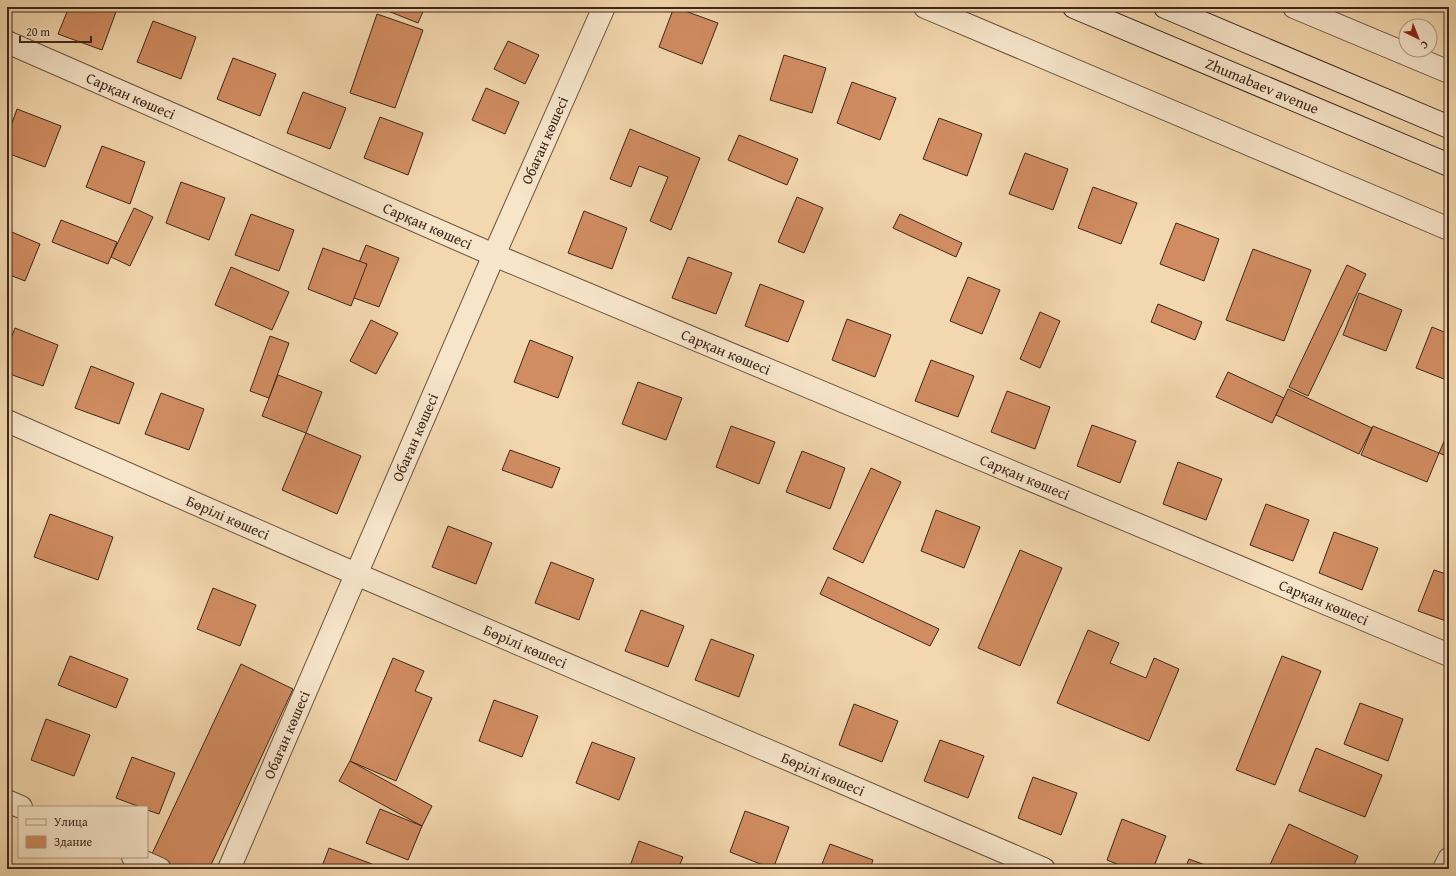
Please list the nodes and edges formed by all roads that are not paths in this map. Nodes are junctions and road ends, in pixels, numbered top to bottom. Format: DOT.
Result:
graph roads {
  1 [pos="604,7"];
  2 [pos="925,7"];
  3 [pos="1074,7"];
  4 [pos="1165,7"];
  5 [pos="1294,7"];
  6 [pos="7,42"];
  7 [pos="1449,72"];
  8 [pos="1449,126"];
  9 [pos="1449,165"];
  10 [pos="1449,228"];
  11 [pos="494,255"];
  12 [pos="7,421"];
  13 [pos="356,574"];
  14 [pos="1449,655"];
  15 [pos="7,801"];
  16 [pos="19,806"];
  17 [pos="136,858"];
  18 [pos="1449,859"];
  19 [pos="160,869"];
  20 [pos="229,869"];
  21 [pos="1044,869"];
  22 [pos="1444,869"];
  1 -- 11 [label="street, Обаған көшесі"];
  2 -- 10 [label="street"];
  3 -- 9 [label="street, Zhumabaev avenue"];
  4 -- 8 [label="street"];
  5 -- 7 [label="street"];
  6 -- 11 [label="street, Сарқан көшесі"];
  11 -- 13 [label="street, Обаған көшесі"];
  11 -- 14 [label="street, Сарқан көшесі"];
  12 -- 13 [label="street, Бөрілі көшесі"];
  13 -- 20 [label="street, Обаған көшесі"];
  13 -- 21 [label="street, Бөрілі көшесі"];
  15 -- 16 [label="street"];
  17 -- 19 [label="street"];
  18 -- 22 [label="street"];
}
